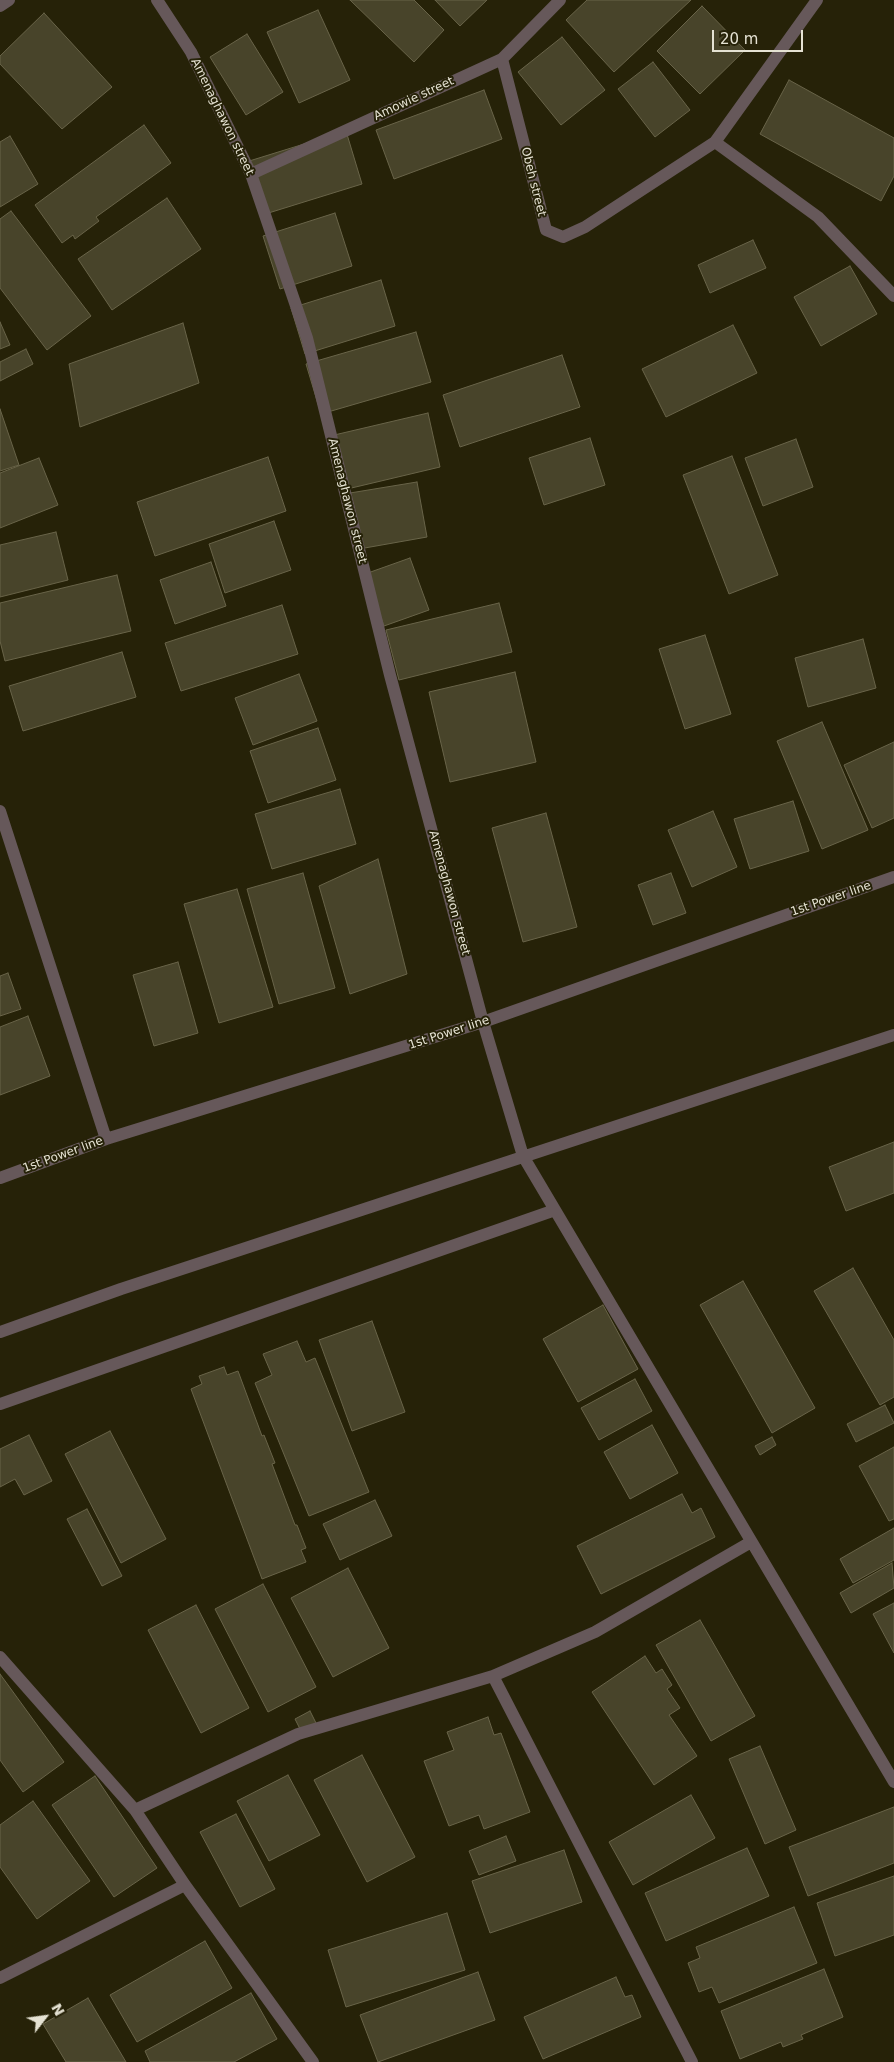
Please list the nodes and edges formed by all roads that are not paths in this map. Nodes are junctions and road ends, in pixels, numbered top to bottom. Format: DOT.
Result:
graph roads {
  1 [pos="9,0"];
  2 [pos="157,0"];
  3 [pos="560,0"];
  4 [pos="817,0"];
  5 [pos="0,6"];
  6 [pos="502,59"];
  7 [pos="715,142"];
  8 [pos="251,174"];
  9 [pos="894,296"];
  10 [pos="0,811"];
  11 [pos="894,877"];
  12 [pos="483,1022"];
  13 [pos="894,1035"];
  14 [pos="106,1139"];
  15 [pos="523,1156"];
  16 [pos="0,1178"];
  17 [pos="555,1210"];
  18 [pos="0,1332"];
  19 [pos="0,1404"];
  20 [pos="751,1542"];
  21 [pos="0,1657"];
  22 [pos="493,1676"];
  23 [pos="894,1782"];
  24 [pos="135,1810"];
  25 [pos="185,1885"];
  26 [pos="0,1978"];
  27 [pos="313,2062"];
  28 [pos="692,2062"];
  1 -- 5 [label="street"];
  2 -- 8 [label="street, Amenaghawon street"];
  3 -- 6 [label="street, Amowie street"];
  4 -- 7 [label="street, Obeh street"];
  6 -- 7 [label="street, Obeh street"];
  6 -- 8 [label="street, Amowie street"];
  7 -- 9 [label="street"];
  8 -- 12 [label="street, Amenaghawon street"];
  10 -- 14 [label="street"];
  11 -- 12 [label="street, 1st Power line"];
  12 -- 14 [label="street, 1st Power line"];
  12 -- 15 [label="street, Amenaghawon street"];
  13 -- 15 [label="street"];
  14 -- 16 [label="street, 1st Power line"];
  15 -- 17 [label="street, Amenaghawon street"];
  15 -- 18 [label="street"];
  17 -- 19 [label="street"];
  17 -- 20 [label="street, Amenaghawon street"];
  20 -- 22 [label="street"];
  20 -- 23 [label="street, Amenaghawon street"];
  21 -- 24 [label="street"];
  22 -- 24 [label="street"];
  22 -- 28 [label="street"];
  24 -- 25 [label="street"];
  25 -- 26 [label="street"];
  25 -- 27 [label="street"];
}
